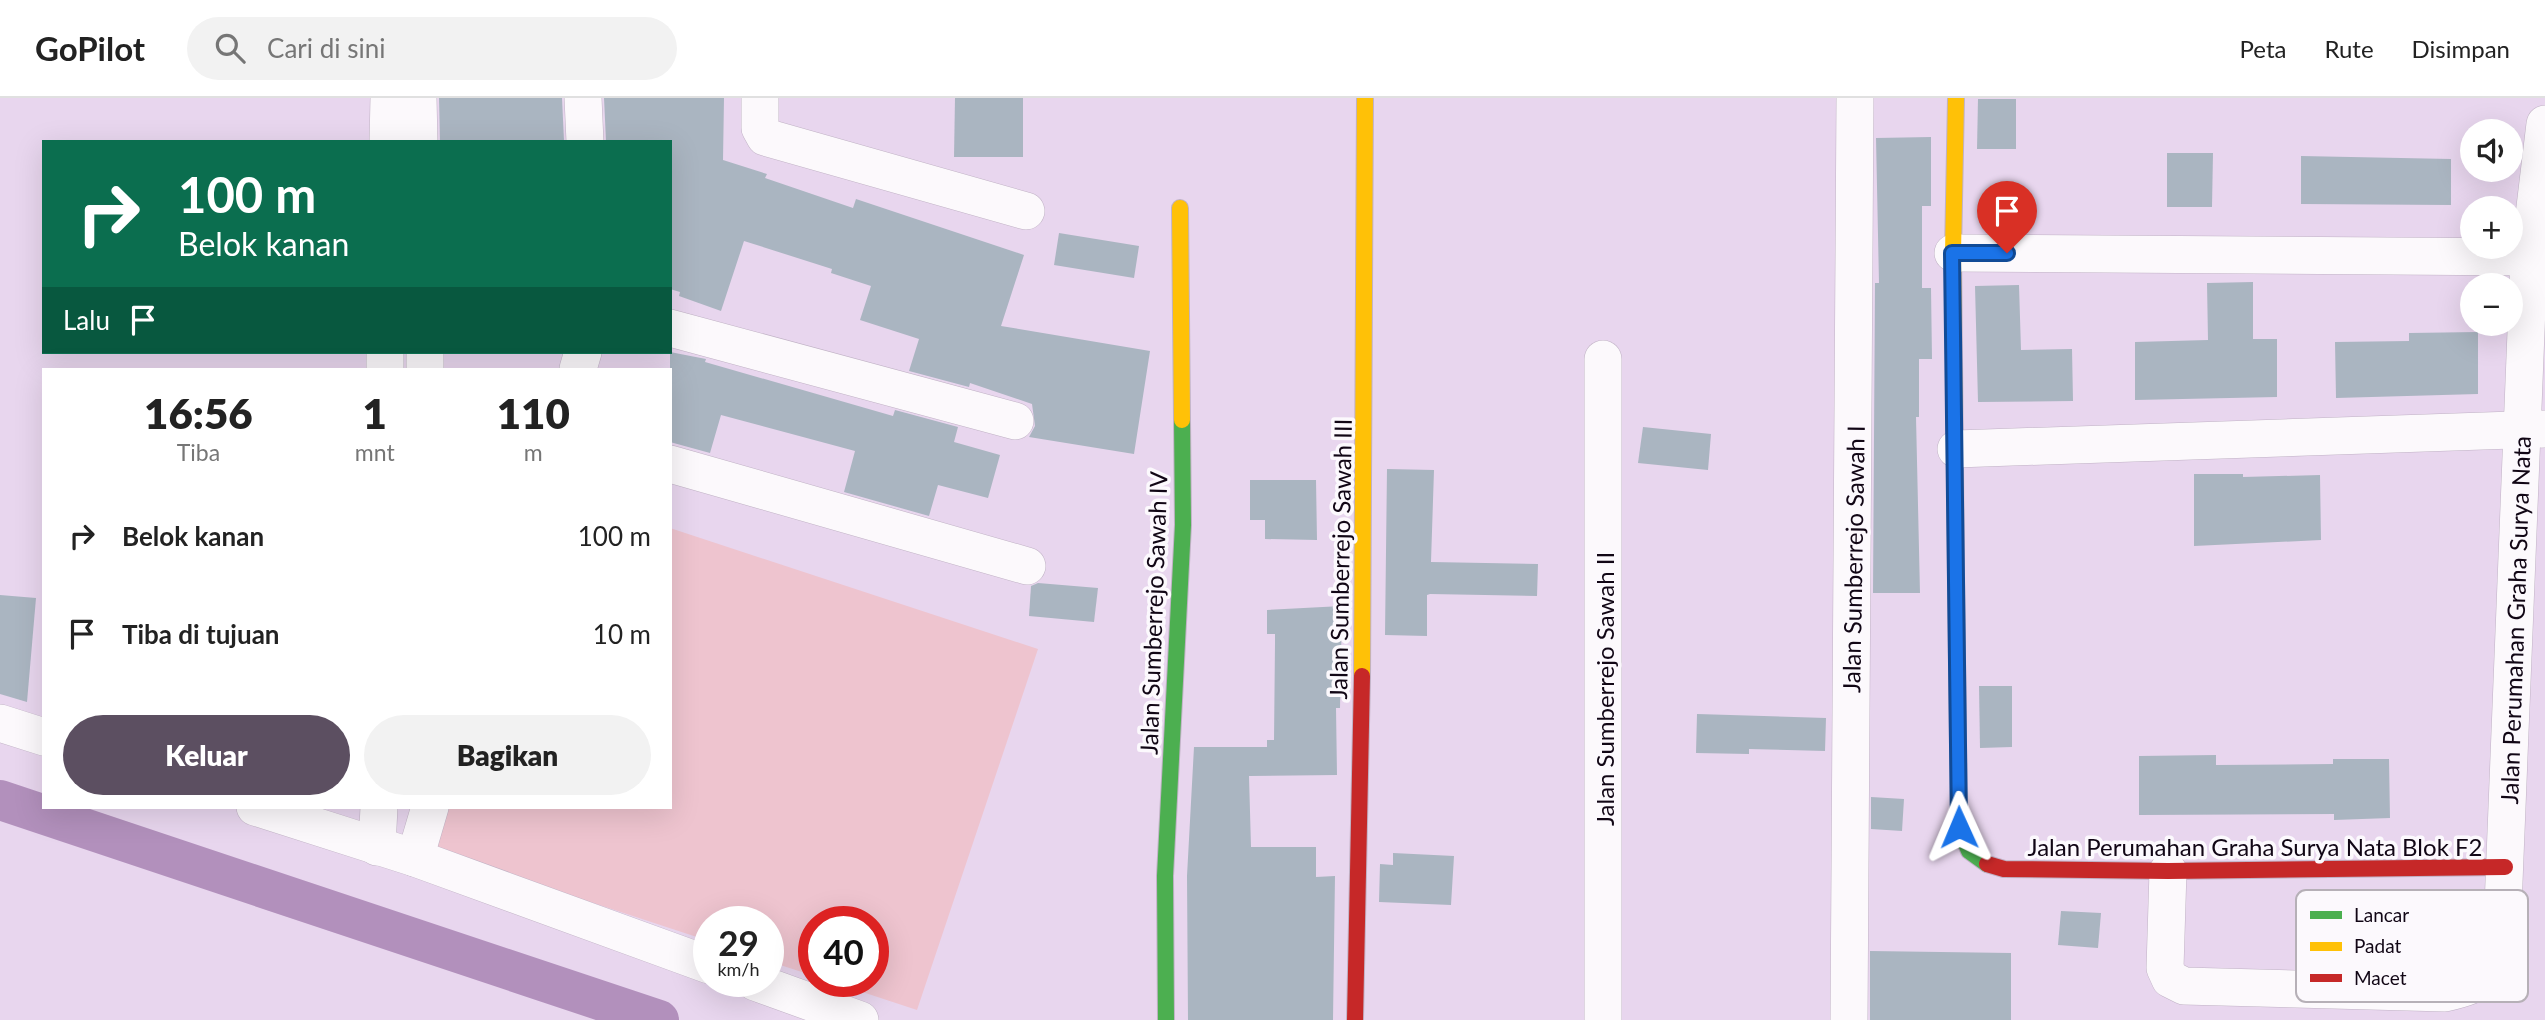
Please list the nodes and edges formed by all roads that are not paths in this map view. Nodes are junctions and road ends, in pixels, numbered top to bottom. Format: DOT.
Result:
graph roads {
  1 [pos="388,98"];
  2 [pos="418,98"];
  3 [pos="583,98"];
  4 [pos="760,98"];
  5 [pos="1365,98"];
  6 [pos="1855,98"];
  7 [pos="1956,98"];
  8 [pos="2545,124"];
  9 [pos="388,140"];
  10 [pos="419,140"];
  11 [pos="585,140"];
  12 [pos="1180,208"];
  13 [pos="1026,211"];
  14 [pos="1952,253"];
  15 [pos="2529,257"];
  16 [pos="672,329"];
  17 [pos="1603,359"];
  18 [pos="1015,421"];
  19 [pos="2534,428"];
  20 [pos="1956,449"];
  21 [pos="672,465"];
  22 [pos="1027,566"];
  23 [pos="0,723"];
  24 [pos="42,736"];
  25 [pos="262,809"];
  26 [pos="379,809"];
  27 [pos="429,809"];
  28 [pos="377,846"];
  29 [pos="415,858"];
  30 [pos="2505,867"];
  31 [pos="2168,872"];
  32 [pos="2504,890"];
  33 [pos="693,959"];
  34 [pos="2296,989"];
  35 [pos="784,992"];
  36 [pos="860,1020"];
  37 [pos="1166,1020"];
  38 [pos="1355,1020"];
  39 [pos="1603,1020"];
  40 [pos="1849,1020"];
  1 -- 9 [label="street"];
  2 -- 10 [label="street"];
  3 -- 11 [label="street"];
  4 -- 13 [label="street"];
  5 -- 38 [label="street, Jalan Sumberrejo Sawah III"];
  6 -- 40 [label="street, Jalan Sumberrejo Sawah I"];
  7 -- 14 [label="street, Jalan Perumahan Graha Surya Nata Blok F2"];
  8 -- 15 [label="street, Jalan Perumahan Graha Surya Nata"];
  12 -- 37 [label="street, Jalan Sumberrejo Sawah IV"];
  14 -- 15 [label="street"];
  14 -- 20 [label="street, Jalan Perumahan Graha Surya Nata Blok F2"];
  15 -- 19 [label="street, Jalan Perumahan Graha Surya Nata"];
  16 -- 18 [label="street"];
  17 -- 39 [label="street, Jalan Sumberrejo Sawah II"];
  19 -- 20 [label="street"];
  19 -- 30 [label="street, Jalan Perumahan Graha Surya Nata"];
  20 -- 31 [label="street, Jalan Perumahan Graha Surya Nata Blok F2"];
  21 -- 22 [label="street"];
  23 -- 24 [label="street"];
  25 -- 28 [label="street"];
  26 -- 28 [label="street"];
  27 -- 29 [label="street"];
  28 -- 29 [label="street"];
  29 -- 33 [label="street"];
  30 -- 31 [label="street, Jalan Perumahan Graha Surya Nata Blok F2"];
  30 -- 32 [label="street, Jalan Perumahan Graha Surya Nata"];
  31 -- 34 [label="street, Jalan Perumahan Graha Surya Nata"];
  35 -- 36 [label="street"];
}
